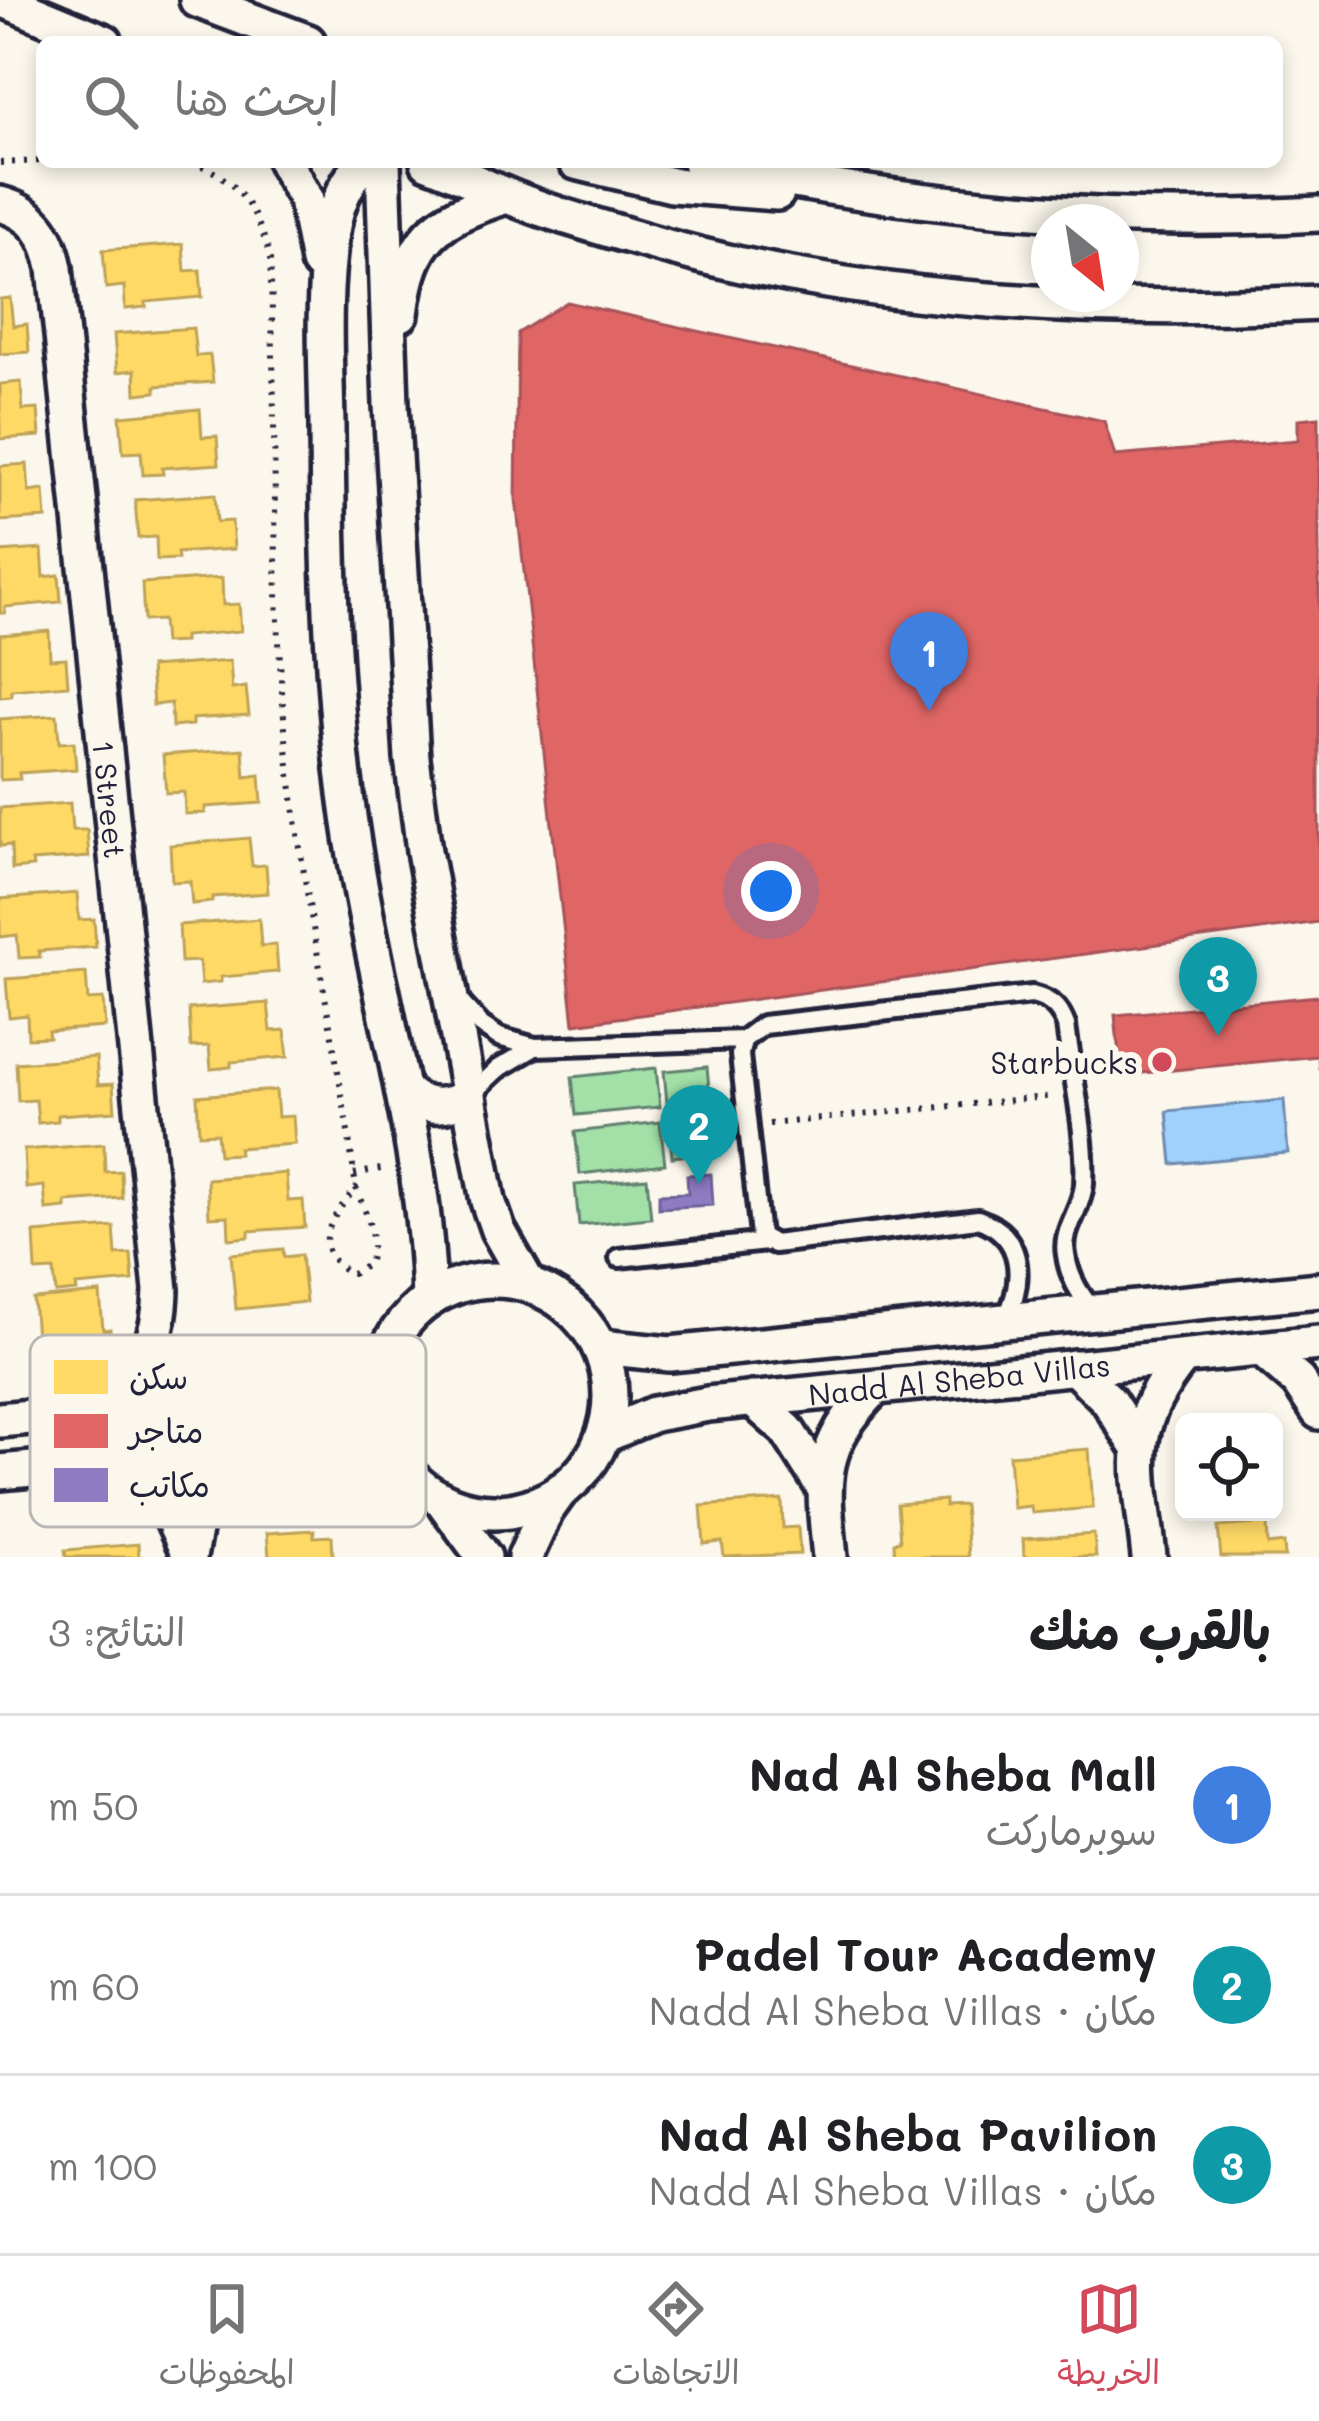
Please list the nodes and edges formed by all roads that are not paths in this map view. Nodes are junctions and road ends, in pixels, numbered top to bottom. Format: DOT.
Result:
graph roads {
  1 [pos="4,0"];
  2 [pos="196,0"];
  3 [pos="91,36"];
  4 [pos="292,36"];
  5 [pos="290,168"];
  6 [pos="361,168"];
  7 [pos="382,168"];
  8 [pos="442,168"];
  9 [pos="605,168"];
  10 [pos="731,168"];
  11 [pos="838,189"];
  12 [pos="506,196"];
  13 [pos="0,205"];
  14 [pos="1319,214"];
  15 [pos="1319,303"];
  16 [pos="326,329"];
  17 [pos="391,405"];
  18 [pos="446,974"];
  19 [pos="743,1040"];
  20 [pos="535,1047"];
  21 [pos="469,1096"];
  22 [pos="407,1109"];
  23 [pos="766,1242"];
  24 [pos="619,1258"];
  25 [pos="529,1285"];
  26 [pos="1319,1290"];
  27 [pos="430,1300"];
  28 [pos="1096,1313"];
  29 [pos="1005,1321"];
  30 [pos="156,1335"];
  31 [pos="395,1335"];
  32 [pos="1319,1343"];
  33 [pos="600,1347"];
  34 [pos="1261,1349"];
  35 [pos="1183,1357"];
  36 [pos="1074,1367"];
  37 [pos="875,1388"];
  38 [pos="752,1399"];
  39 [pos="1319,1412"];
  40 [pos="30,1417"];
  41 [pos="0,1420"];
  42 [pos="603,1436"];
  43 [pos="1137,1444"];
  44 [pos="30,1469"];
  45 [pos="0,1472"];
  46 [pos="822,1485"];
  47 [pos="426,1490"];
  48 [pos="562,1490"];
  49 [pos="442,1500"];
  50 [pos="176,1527"];
  51 [pos="189,1556"];
  52 [pos="484,1557"];
  53 [pos="525,1557"];
  54 [pos="830,1557"];
  55 [pos="1149,1557"];
  1 -- 3 [label="street"];
  2 -- 4 [label="street"];
  5 -- 16 [label="street"];
  6 -- 16 [label="street"];
  7 -- 17 [label="street"];
  8 -- 12 [label="street"];
  9 -- 11 [label="street"];
  10 -- 11 [label="street"];
  11 -- 14 [label="street"];
  12 -- 15 [label="street"];
  12 -- 17 [label="street"];
  13 -- 30 [label="street, 1 Street"];
  16 -- 22 [label="street"];
  17 -- 18 [label="street"];
  18 -- 20 [label="lane"];
  18 -- 21 [label="street"];
  19 -- 20 [label="lane"];
  19 -- 23 [label="lane"];
  19 -- 28 [label="lane"];
  20 -- 21 [label="lane"];
  21 -- 22 [label="street"];
  21 -- 25 [label="street"];
  22 -- 27 [label="street"];
  23 -- 24 [label="lane"];
  23 -- 29 [label="lane"];
  25 -- 27 [label="street"];
  25 -- 33 [label="street"];
  26 -- 28 [label="street, Nadd Al Sheba Villas"];
  27 -- 31 [label="street"];
  28 -- 29 [label="street, Nadd Al Sheba Villas"];
  29 -- 33 [label="street, Nadd Al Sheba Villas"];
  32 -- 34 [label="street, Nadd Al Sheba Villas"];
  33 -- 42 [label="street"];
  34 -- 35 [label="street, Nadd Al Sheba Villas"];
  34 -- 39 [label="street"];
  35 -- 36 [label="street, Nadd Al Sheba Villas"];
  35 -- 43 [label="street"];
  36 -- 37 [label="street, Nadd Al Sheba Villas"];
  36 -- 43 [label="street"];
  37 -- 38 [label="street, Nadd Al Sheba Villas"];
  37 -- 46 [label="street"];
  38 -- 42 [label="street, Nadd Al Sheba Villas"];
  38 -- 46 [label="street"];
  40 -- 41 [label="street"];
  42 -- 48 [label="street"];
  43 -- 55 [label="street"];
  44 -- 45 [label="street"];
  46 -- 54 [label="street"];
  47 -- 49 [label="street"];
  48 -- 49 [label="street"];
  48 -- 53 [label="street"];
  49 -- 52 [label="street"];
  50 -- 51 [label="street"];
}
